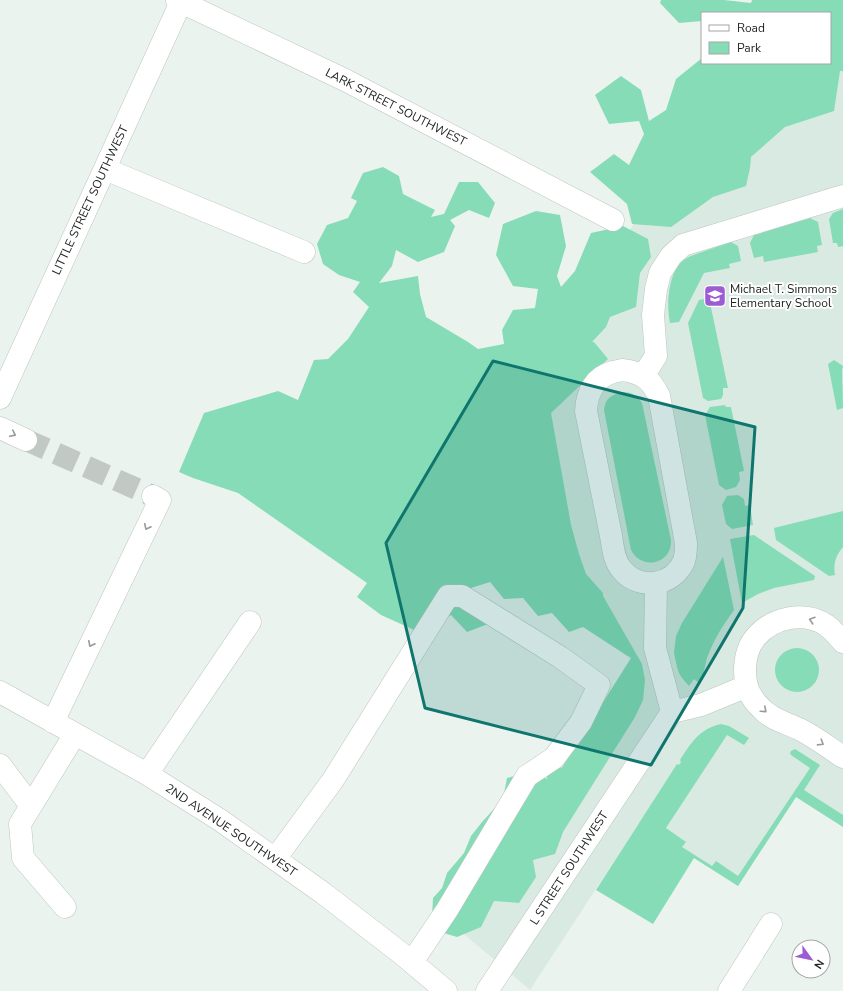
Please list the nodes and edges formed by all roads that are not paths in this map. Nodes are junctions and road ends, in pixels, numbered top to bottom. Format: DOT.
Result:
graph roads {
  1 [pos="179,1"];
  2 [pos="105,169"];
  3 [pos="843,196"];
  4 [pos="613,220"];
  5 [pos="304,252"];
  6 [pos="643,376"];
  7 [pos="0,398"];
  8 [pos="0,428"];
  9 [pos="26,440"];
  10 [pos="152,496"];
  11 [pos="656,583"];
  12 [pos="250,622"];
  13 [pos="843,642"];
  14 [pos="747,686"];
  15 [pos="0,694"];
  16 [pos="672,712"];
  17 [pos="53,722"];
  18 [pos="75,734"];
  19 [pos="843,757"];
  20 [pos="0,765"];
  21 [pos="147,774"];
  22 [pos="31,806"];
  23 [pos="275,859"];
  24 [pos="65,907"];
  25 [pos="771,924"];
  26 [pos="412,962"];
  27 [pos="446,991"];
  28 [pos="487,991"];
  29 [pos="729,991"];
  1 -- 2 [label="street, LITTLE STREET SOUTHWEST"];
  1 -- 4 [label="street, LARK STREET SOUTHWEST"];
  2 -- 5 [label="street"];
  2 -- 7 [label="street, LITTLE STREET SOUTHWEST"];
  3 -- 6 [label="street"];
  6 -- 11 [label="street"];
  6 -- 11 [label="street"];
  8 -- 9 [label="street, one-way"];
  10 -- 17 [label="street, one-way"];
  11 -- 16 [label="street"];
  12 -- 21 [label="street"];
  13 -- 14 [label="street, one-way"];
  14 -- 16 [label="street"];
  14 -- 19 [label="street, one-way"];
  15 -- 17 [label="street, 2ND AVENUE SOUTHWEST"];
  16 -- 28 [label="street, L STREET SOUTHWEST"];
  17 -- 18 [label="street, 2ND AVENUE SOUTHWEST"];
  18 -- 21 [label="street, 2ND AVENUE SOUTHWEST"];
  18 -- 22 [label="street"];
  20 -- 22 [label="street"];
  21 -- 23 [label="street, 2ND AVENUE SOUTHWEST"];
  22 -- 24 [label="street"];
  23 -- 26 [label="street, 2ND AVENUE SOUTHWEST"];
  23 -- 26 [label="street"];
  25 -- 29 [label="street"];
  26 -- 27 [label="street, 2ND AVENUE SOUTHWEST"];
}
